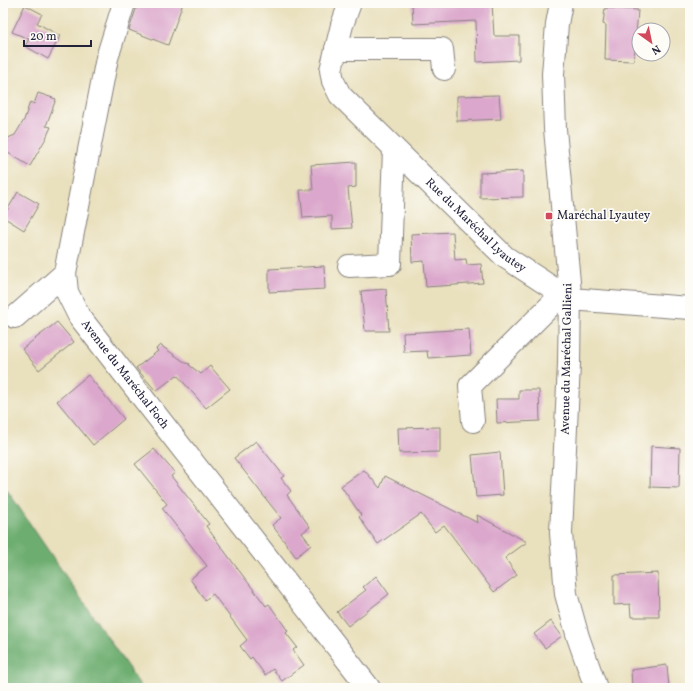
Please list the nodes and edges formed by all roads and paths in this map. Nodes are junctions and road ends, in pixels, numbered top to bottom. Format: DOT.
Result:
graph roads {
  1 [pos="124,3"];
  2 [pos="350,3"];
  3 [pos="561,3"];
  4 [pos="336,49"];
  5 [pos="444,69"];
  6 [pos="394,149"];
  7 [pos="349,266"];
  8 [pos="65,274"];
  9 [pos="568,296"];
  10 [pos="690,308"];
  11 [pos="15,317"];
  12 [pos="473,421"];
  13 [pos="369,688"];
  14 [pos="596,688"];
  1 -- 8 [label="street, Avenue du Maréchal Foch"];
  2 -- 4 [label="street, Rue du Maréchal Lyautey"];
  3 -- 9 [label="street, Avenue du Maréchal Gallieni"];
  4 -- 5 [label="street"];
  4 -- 6 [label="street, Rue du Maréchal Lyautey"];
  6 -- 7 [label="street"];
  6 -- 9 [label="street, Rue du Maréchal Lyautey"];
  8 -- 11 [label="street"];
  8 -- 13 [label="street, Avenue du Maréchal Foch"];
  9 -- 10 [label="street"];
  9 -- 12 [label="street"];
  9 -- 14 [label="street, Avenue du Maréchal Gallieni"];
}
